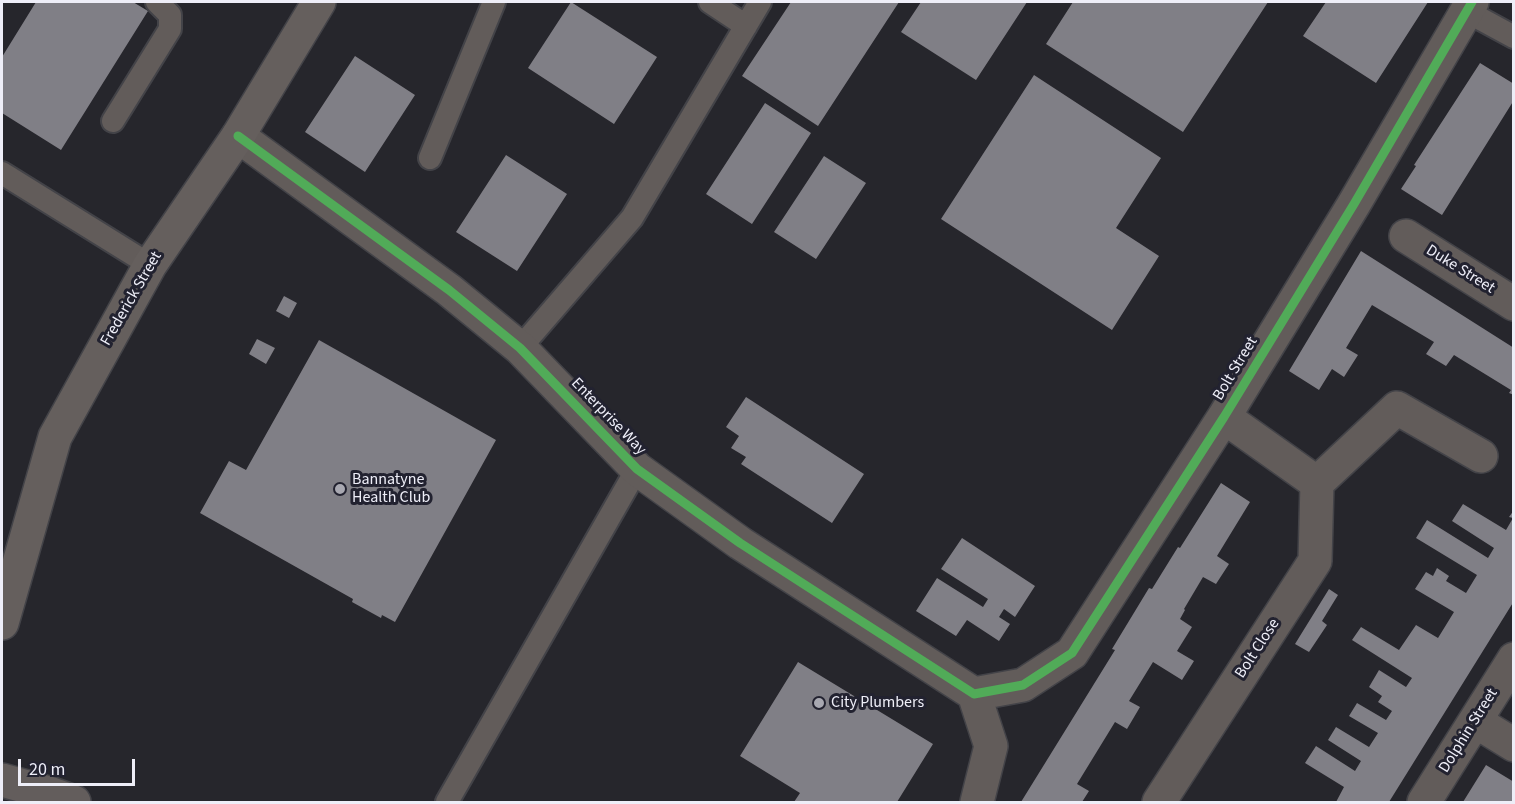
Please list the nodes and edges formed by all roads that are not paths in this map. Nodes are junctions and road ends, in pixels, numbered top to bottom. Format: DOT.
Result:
graph roads {
  1 [pos="157,2"];
  2 [pos="319,2"];
  3 [pos="494,2"];
  4 [pos="711,2"];
  5 [pos="760,2"];
  6 [pos="1469,6"];
  7 [pos="746,26"];
  8 [pos="1514,37"];
  9 [pos="113,121"];
  10 [pos="238,136"];
  11 [pos="430,158"];
  12 [pos="2,173"];
  13 [pos="1406,236"];
  14 [pos="150,266"];
  15 [pos="1514,304"];
  16 [pos="520,348"];
  17 [pos="1224,417"];
  18 [pos="1481,456"];
  19 [pos="637,469"];
  20 [pos="1317,483"];
  21 [pos="2,623"];
  22 [pos="1514,659"];
  23 [pos="974,694"];
  24 [pos="1475,721"];
  25 [pos="1514,745"];
  26 [pos="2,780"];
  27 [pos="74,802"];
  28 [pos="447,802"];
  29 [pos="977,802"];
  30 [pos="1159,802"];
  31 [pos="1424,802"];
  1 -- 9 [label="lane"];
  2 -- 10 [label="street, Frederick Street"];
  3 -- 11 [label="lane"];
  4 -- 7 [label="lane"];
  5 -- 7 [label="lane"];
  6 -- 8 [label="lane"];
  6 -- 17 [label="street, Bolt Street"];
  7 -- 16 [label="lane"];
  10 -- 14 [label="street, Frederick Street"];
  10 -- 16 [label="street, Enterprise Way"];
  12 -- 14 [label="lane"];
  13 -- 15 [label="street, Duke Street"];
  14 -- 21 [label="street, Frederick Street"];
  16 -- 19 [label="street, Enterprise Way"];
  17 -- 20 [label="street"];
  17 -- 23 [label="street, Bolt Street"];
  18 -- 20 [label="street"];
  19 -- 23 [label="street, Enterprise Way"];
  19 -- 28 [label="lane"];
  20 -- 30 [label="street, Bolt Close"];
  22 -- 24 [label="street, Dolphin Street"];
  23 -- 29 [label="street"];
  24 -- 25 [label="street"];
  24 -- 31 [label="street, Dolphin Street"];
  26 -- 27 [label="main road"];
}
